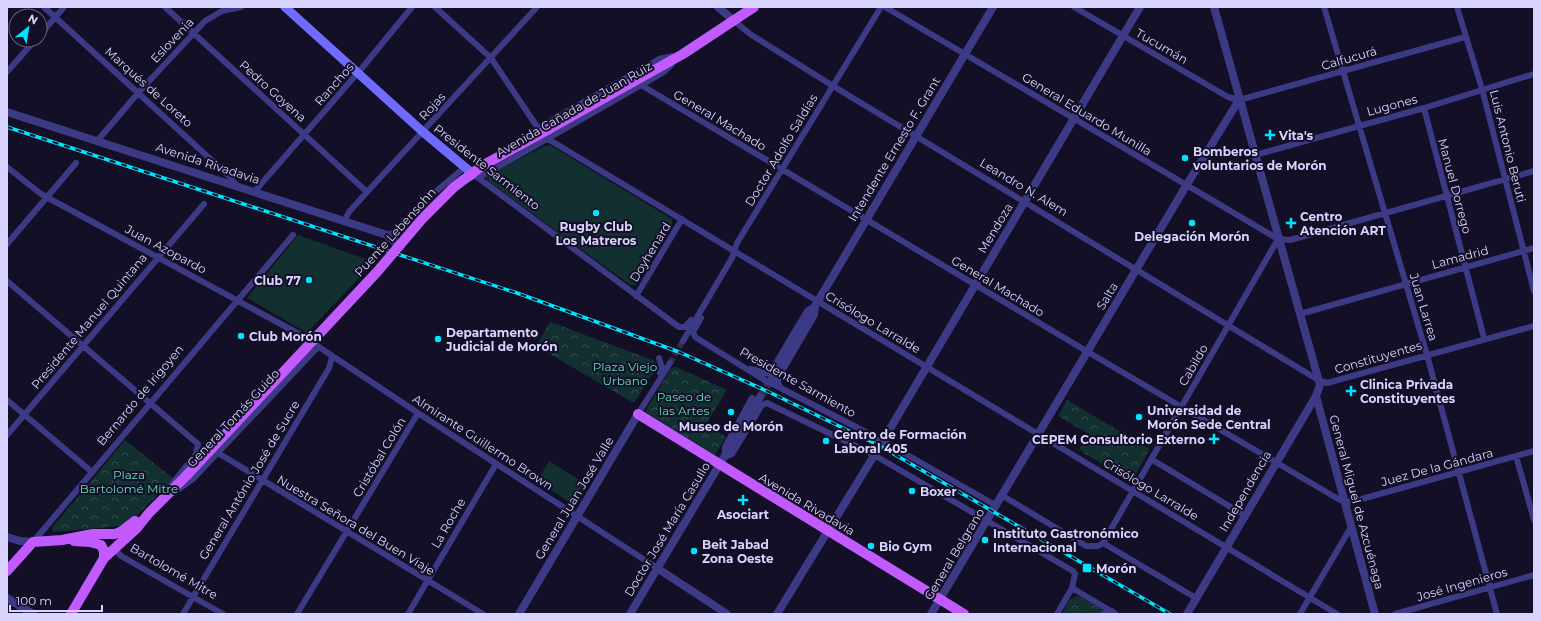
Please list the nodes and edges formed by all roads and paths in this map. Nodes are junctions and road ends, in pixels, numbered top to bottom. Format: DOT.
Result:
graph roads {
  1 [pos="44,7"];
  2 [pos="64,7"];
  3 [pos="165,7"];
  4 [pos="241,7"];
  5 [pos="285,7"];
  6 [pos="412,7"];
  7 [pos="435,7"];
  8 [pos="537,7"];
  9 [pos="718,7"];
  10 [pos="754,7"];
  11 [pos="881,7"];
  12 [pos="885,7"];
  13 [pos="993,7"];
  14 [pos="1074,7"];
  15 [pos="1140,7"];
  16 [pos="1214,7"];
  17 [pos="1324,7"];
  18 [pos="1457,7"];
  19 [pos="55,17"];
  20 [pos="733,20"];
  21 [pos="48,25"];
  22 [pos="194,33"];
  23 [pos="1123,36"];
  24 [pos="1465,37"];
  25 [pos="28,48"];
  26 [pos="683,54"];
  27 [pos="964,55"];
  28 [pos="491,58"];
  29 [pos="666,64"];
  30 [pos="7,72"];
  31 [pos="1342,72"];
  32 [pos="358,73"];
  33 [pos="1534,74"];
  34 [pos="641,85"];
  35 [pos="833,86"];
  36 [pos="1482,89"];
  37 [pos="138,93"];
  38 [pos="1240,100"];
  39 [pos="1424,108"];
  40 [pos="7,112"];
  41 [pos="1074,120"];
  42 [pos="1358,126"];
  43 [pos="544,131"];
  44 [pos="423,132"];
  45 [pos="304,134"];
  46 [pos="916,136"];
  47 [pos="98,140"];
  48 [pos="1255,155"];
  49 [pos="76,163"];
  50 [pos="7,167"];
  51 [pos="465,167"];
  52 [pos="781,170"];
  53 [pos="1534,171"];
  54 [pos="473,174"];
  55 [pos="1504,179"];
  56 [pos="237,186"];
  57 [pos="1186,186"];
  58 [pos="254,192"];
  59 [pos="367,192"];
  60 [pos="1446,195"];
  61 [pos="47,197"];
  62 [pos="1025,201"];
  63 [pos="204,204"];
  64 [pos="1384,212"];
  65 [pos="682,219"];
  66 [pos="866,220"];
  67 [pos="344,222"];
  68 [pos="293,235"];
  69 [pos="387,235"];
  70 [pos="1278,239"];
  71 [pos="7,244"];
  72 [pos="397,244"];
  73 [pos="1534,248"];
  74 [pos="734,250"];
  75 [pos="1524,251"];
  76 [pos="158,257"];
  77 [pos="1465,267"];
  78 [pos="1137,270"];
  79 [pos="7,281"];
  80 [pos="1406,283"];
  81 [pos="975,285"];
  82 [pos="1534,291"];
  83 [pos="636,296"];
  84 [pos="238,300"];
  85 [pos="817,302"];
  86 [pos="703,306"];
  87 [pos="1300,314"];
  88 [pos="687,325"];
  89 [pos="1229,325"];
  90 [pos="1534,326"];
  91 [pos="694,335"];
  92 [pos="1484,338"];
  93 [pos="683,341"];
  94 [pos="315,344"];
  95 [pos="83,346"];
  96 [pos="1088,352"];
  97 [pos="1427,355"];
  98 [pos="332,357"];
  99 [pos="659,358"];
  100 [pos="670,363"];
  101 [pos="927,367"];
  102 [pos="748,370"];
  103 [pos="1320,381"];
  104 [pos="771,382"];
  105 [pos="782,389"];
  106 [pos="650,394"];
  107 [pos="1316,396"];
  108 [pos="7,400"];
  109 [pos="759,400"];
  110 [pos="151,403"];
  111 [pos="1181,407"];
  112 [pos="418,413"];
  113 [pos="24,414"];
  114 [pos="638,414"];
  115 [pos="7,435"];
  116 [pos="1038,435"];
  117 [pos="883,441"];
  118 [pos="1534,451"];
  119 [pos="218,454"];
  120 [pos="874,455"];
  121 [pos="1516,456"];
  122 [pos="1151,459"];
  123 [pos="722,461"];
  124 [pos="1275,463"];
  125 [pos="496,464"];
  126 [pos="92,472"];
  127 [pos="1459,472"];
  128 [pos="187,474"];
  129 [pos="261,481"];
  130 [pos="1132,491"];
  131 [pos="1003,496"];
  132 [pos="162,500"];
  133 [pos="1346,502"];
  134 [pos="997,506"];
  135 [pos="148,513"];
  136 [pos="577,516"];
  137 [pos="1244,516"];
  138 [pos="1534,520"];
  139 [pos="988,521"];
  140 [pos="1352,527"];
  141 [pos="347,532"];
  142 [pos="828,532"];
  143 [pos="7,538"];
  144 [pos="62,540"];
  145 [pos="33,542"];
  146 [pos="1102,543"];
  147 [pos="1227,547"];
  148 [pos="114,548"];
  149 [pos="104,558"];
  150 [pos="657,568"];
  151 [pos="7,571"];
  152 [pos="1534,575"];
  153 [pos="427,581"];
  154 [pos="1490,587"];
  155 [pos="1072,588"];
  156 [pos="193,597"];
  157 [pos="1310,597"];
  158 [pos="7,598"];
  159 [pos="1196,598"];
  160 [pos="940,600"];
  161 [pos="1114,613"];
  162 [pos="1189,613"];
  163 [pos="33,614"];
  164 [pos="71,614"];
  165 [pos="183,614"];
  166 [pos="223,614"];
  167 [pos="297,614"];
  168 [pos="408,614"];
  169 [pos="483,614"];
  170 [pos="519,614"];
  171 [pos="630,614"];
  172 [pos="728,614"];
  173 [pos="777,614"];
  174 [pos="931,614"];
  175 [pos="964,614"];
  176 [pos="1057,614"];
  177 [pos="1103,614"];
  178 [pos="1300,614"];
  179 [pos="1337,614"];
  180 [pos="1375,614"];
  181 [pos="1395,614"];
  182 [pos="1497,614"];
  1 -- 19 [label="street, Marqués de Loreto"];
  2 -- 19 [label="street"];
  3 -- 22 [label="street, Pedro Goyena"];
  4 -- 22 [label="street, Eslovenia"];
  5 -- 32 [label="main road, Presidente Sarmiento"];
  6 -- 32 [label="street, Ranchos"];
  7 -- 28 [label="street, Crisólogo Larralde"];
  8 -- 28 [label="street, Rojas"];
  9 -- 20 [label="street, Leandro N. Alem"];
  10 -- 20 [label="main road, Avenida Cañada de Juan Ruiz"];
  11 -- 35 [label="street, Doctor Adolfo Saldías"];
  12 -- 27 [label="street, General Eduardo Munilla"];
  13 -- 27 [label="street, Intendente Ernesto F. Grant"];
  14 -- 23 [label="street, Tucumán"];
  15 -- 23 [label="street, Mendoza"];
  16 -- 38 [label="street"];
  17 -- 31 [label="street, Juan Larrea"];
  18 -- 24 [label="street, Luis Antonio Beruti"];
  19 -- 21 [label="street"];
  19 -- 37 [label="street, Marqués de Loreto"];
  20 -- 26 [label="main road, Avenida Cañada de Juan Ruiz"];
  20 -- 35 [label="street, Leandro N. Alem"];
  22 -- 37 [label="street, Eslovenia"];
  22 -- 45 [label="street, Pedro Goyena"];
  23 -- 38 [label="street, Tucumán"];
  23 -- 41 [label="street, Mendoza"];
  24 -- 31 [label="street, Calfucurá"];
  24 -- 36 [label="street, Luis Antonio Beruti"];
  25 -- 30 [label="street"];
  26 -- 29 [label="main road, Avenida Cañada de Juan Ruiz"];
  26 -- 34 [label="street, Avenida Cañada de Juan Ruiz"];
  26 -- 43 [label="street, Avenida Cañada de Juan Ruiz"];
  27 -- 41 [label="street, General Eduardo Munilla"];
  27 -- 46 [label="street, Intendente Ernesto F. Grant"];
  28 -- 43 [label="street, Crisólogo Larralde"];
  28 -- 44 [label="street, Rojas"];
  29 -- 43 [label="main road, Puente Lebensohn"];
  31 -- 38 [label="street, Calfucurá"];
  31 -- 42 [label="street, Juan Larrea"];
  32 -- 44 [label="main road, Presidente Sarmiento"];
  32 -- 45 [label="street, Ranchos"];
  33 -- 36 [label="street, Lugones"];
  34 -- 43 [label="street, Avenida Cañada de Juan Ruiz"];
  34 -- 52 [label="street, General Machado"];
  35 -- 46 [label="street, Leandro N. Alem"];
  35 -- 52 [label="street, Doctor Adolfo Saldías"];
  36 -- 39 [label="street, Lugones"];
  36 -- 55 [label="street, Luis Antonio Beruti"];
  37 -- 47 [label="street, Eslovenia"];
  37 -- 56 [label="street, Marqués de Loreto"];
  38 -- 48 [label="street"];
  38 -- 57 [label="street, Salta"];
  39 -- 42 [label="street, Lugones"];
  39 -- 60 [label="street, Manuel Dorrego"];
  40 -- 47 [label="street, Avenida Rivadavia"];
  41 -- 57 [label="street, General Eduardo Munilla"];
  41 -- 62 [label="street, Mendoza"];
  42 -- 48 [label="street, Lugones"];
  42 -- 64 [label="street, Juan Larrea"];
  43 -- 54 [label="street, Avenida Cañada de Juan Ruiz"];
  43 -- 54 [label="street, Avenida Cañada de Juan Ruiz"];
  43 -- 65 [label="street, Crisólogo Larralde"];
  43 -- 128 [label="main road, Puente Lebensohn, bridge"];
  44 -- 51 [label="main road, Presidente Sarmiento"];
  44 -- 59 [label="street, Rojas"];
  45 -- 58 [label="street, Ranchos"];
  45 -- 59 [label="street, Pedro Goyena"];
  46 -- 62 [label="street, Leandro N. Alem"];
  46 -- 66 [label="street, Intendente Ernesto F. Grant"];
  47 -- 56 [label="street, Avenida Rivadavia"];
  48 -- 70 [label="street"];
  49 -- 61 [label="street"];
  50 -- 61 [label="street, Juan Azopardo"];
  51 -- 54 [label="main road, Presidente Sarmiento"];
  51 -- 69 [label="street"];
  52 -- 66 [label="street, General Machado"];
  52 -- 74 [label="street, Doctor Adolfo Saldías"];
  53 -- 55 [label="street"];
  54 -- 72 [label="main road, Avenida Cañada de Juan Ruiz"];
  54 -- 83 [label="street, Presidente Sarmiento"];
  55 -- 60 [label="street"];
  55 -- 75 [label="street, Luis Antonio Beruti"];
  56 -- 58 [label="street, Avenida Rivadavia"];
  57 -- 70 [label="street, General Eduardo Munilla"];
  57 -- 78 [label="street, Salta"];
  58 -- 67 [label="street, Avenida Rivadavia"];
  59 -- 67 [label="street, Rojas"];
  60 -- 64 [label="street"];
  60 -- 77 [label="street, Manuel Dorrego"];
  61 -- 71 [label="street"];
  61 -- 76 [label="street, Juan Azopardo"];
  62 -- 78 [label="street, Leandro N. Alem"];
  62 -- 81 [label="street, Mendoza"];
  63 -- 76 [label="street, Presidente Manuel Quintana"];
  64 -- 70 [label="street"];
  64 -- 80 [label="street, Juan Larrea"];
  65 -- 74 [label="street, Crisólogo Larralde"];
  65 -- 83 [label="street, Doyhenard"];
  66 -- 81 [label="street, General Machado"];
  66 -- 85 [label="street, Intendente Ernesto F. Grant"];
  67 -- 69 [label="street, Avenida Rivadavia"];
  68 -- 84 [label="street, Bernardo de Irigoyen"];
  69 -- 72 [label="street, Avenida Rivadavia"];
  70 -- 87 [label="street"];
  70 -- 89 [label="street, Cabildo"];
  72 -- 94 [label="main road, Avenida Cañada de Juan Ruiz"];
  73 -- 75 [label="street, Lamadrid"];
  74 -- 85 [label="street, Crisólogo Larralde"];
  74 -- 86 [label="street, Doctor Adolfo Saldías"];
  75 -- 77 [label="street, Lamadrid"];
  75 -- 82 [label="street, Luis Antonio Beruti"];
  76 -- 84 [label="street, Juan Azopardo"];
  76 -- 95 [label="street, Presidente Manuel Quintana"];
  77 -- 80 [label="street, Lamadrid"];
  77 -- 92 [label="street, Manuel Dorrego"];
  78 -- 89 [label="street, Leandro N. Alem"];
  78 -- 96 [label="street, Salta"];
  79 -- 95 [label="street"];
  80 -- 87 [label="street, Lamadrid"];
  80 -- 97 [label="street, Juan Larrea"];
  81 -- 96 [label="street, General Machado"];
  81 -- 101 [label="street, Mendoza"];
  83 -- 88 [label="street, Presidente Sarmiento"];
  84 -- 94 [label="street, Juan Azopardo"];
  84 -- 110 [label="street, Bernardo de Irigoyen"];
  85 -- 101 [label="street, Crisólogo Larralde"];
  85 -- 102 [label="street, Intendente Ernesto F. Grant"];
  85 -- 104 [label="street, Intendente Ernesto F. Grant"];
  85 -- 105 [label="street, Intendente Ernesto F. Grant"];
  86 -- 88 [label="street, Doctor Adolfo Saldías"];
  86 -- 91 [label="street, Doctor Adolfo Saldías"];
  86 -- 93 [label="street"];
  87 -- 103 [label="street"];
  89 -- 103 [label="street, Leandro N. Alem"];
  89 -- 111 [label="street, Cabildo"];
  90 -- 92 [label="street, Constituyentes"];
  91 -- 102 [label="street, Presidente Sarmiento"];
  92 -- 97 [label="street, Constituyentes"];
  94 -- 98 [label="street, Almirante Guillermo Brown"];
  94 -- 119 [label="street, General Tomás Guido"];
  95 -- 110 [label="street"];
  95 -- 113 [label="street, Presidente Manuel Quintana"];
  96 -- 111 [label="street, General Machado"];
  96 -- 116 [label="street, Salta"];
  97 -- 103 [label="street, Constituyentes"];
  97 -- 127 [label="street, Juan Larrea"];
  98 -- 112 [label="street, Almirante Guillermo Brown"];
  98 -- 129 [label="street, General António José de Sucre"];
  99 -- 106 [label="street, General Juan José Valle"];
  100 -- 106 [label="street, General Juan José Valle"];
  101 -- 116 [label="street, Crisólogo Larralde"];
  101 -- 117 [label="street, Mendoza"];
  102 -- 104 [label="street, Presidente Sarmiento"];
  103 -- 107 [label="street, Independencia"];
  104 -- 105 [label="street, Presidente Sarmiento"];
  105 -- 117 [label="street, Presidente Sarmiento"];
  106 -- 114 [label="street, General Juan José Valle"];
  107 -- 124 [label="street, Independencia"];
  107 -- 133 [label="street, General Miguel de Azcuénaga"];
  108 -- 113 [label="street"];
  109 -- 120 [label="street"];
  109 -- 123 [label="street, Doctor José María Casullo"];
  110 -- 126 [label="street, Bernardo de Irigoyen"];
  110 -- 132 [label="street, General Tomás Guido"];
  111 -- 122 [label="street, Cabildo"];
  111 -- 124 [label="street, General Machado"];
  112 -- 125 [label="street, Almirante Guillermo Brown"];
  112 -- 141 [label="street, Cristóbal Colón"];
  113 -- 115 [label="street, Presidente Manuel Quintana"];
  113 -- 126 [label="street"];
  114 -- 123 [label="main road, Avenida Rivadavia"];
  114 -- 136 [label="street, General Juan José Valle"];
  116 -- 130 [label="street, Crisólogo Larralde"];
  116 -- 131 [label="street, Salta"];
  117 -- 120 [label="street, Mendoza"];
  117 -- 134 [label="street, Presidente Sarmiento"];
  118 -- 121 [label="street, Juez De la Gándara"];
  119 -- 129 [label="street, Nuestra Señora del Buen Viaje"];
  119 -- 132 [label="street, General Tomás Guido"];
  120 -- 139 [label="street"];
  120 -- 142 [label="street, Mendoza"];
  121 -- 127 [label="street, Juez De la Gándara"];
  121 -- 138 [label="street"];
  122 -- 130 [label="street, Cabildo"];
  122 -- 137 [label="street"];
  123 -- 142 [label="main road, Avenida Rivadavia"];
  123 -- 150 [label="street, Doctor José María Casullo"];
  124 -- 133 [label="street, General Machado"];
  124 -- 137 [label="street, Independencia"];
  125 -- 136 [label="street, Almirante Guillermo Brown"];
  125 -- 153 [label="street, La Roche"];
  126 -- 145 [label="street, Bernardo de Irigoyen"];
  127 -- 133 [label="street, Juez De la Gándara"];
  127 -- 154 [label="street, Juan Larrea"];
  128 -- 132 [label="main road, General Tomás Guido"];
  129 -- 141 [label="street, Nuestra Señora del Buen Viaje"];
  129 -- 156 [label="street, General António José de Sucre"];
  130 -- 146 [label="street, Cabildo"];
  130 -- 147 [label="street, Crisólogo Larralde"];
  131 -- 134 [label="street, Salta"];
  131 -- 146 [label="street"];
  132 -- 135 [label="main road, General Tomás Guido"];
  133 -- 140 [label="street, General Miguel de Azcuénaga"];
  134 -- 139 [label="street, General Belgrano"];
  135 -- 144 [label="main road, Bartolomé Mitre"];
  135 -- 148 [label="main road, General Tomás Guido"];
  136 -- 150 [label="street, Almirante Guillermo Brown"];
  136 -- 170 [label="street, General Juan José Valle"];
  137 -- 147 [label="street, Independencia"];
  139 -- 155 [label="street"];
  139 -- 160 [label="street, General Belgrano"];
  140 -- 157 [label="street"];
  140 -- 180 [label="street, General Miguel de Azcuénaga"];
  141 -- 153 [label="street, Nuestra Señora del Buen Viaje"];
  141 -- 167 [label="street, Cristóbal Colón"];
  142 -- 160 [label="main road, Avenida Rivadavia"];
  142 -- 173 [label="street, Mendoza"];
  143 -- 145 [label="street, Bartolomé Mitre"];
  144 -- 145 [label="main road, Bartolomé Mitre"];
  144 -- 149 [label="main road"];
  145 -- 151 [label="main road, Bernardo de Irigoyen"];
  146 -- 159 [label="street"];
  147 -- 157 [label="street, Crisólogo Larralde"];
  147 -- 159 [label="street, Independencia"];
  148 -- 149 [label="main road, General Tomás Guido"];
  148 -- 156 [label="street, Bartolomé Mitre"];
  149 -- 164 [label="main road, General Tomás Guido"];
  150 -- 171 [label="street, Doctor José María Casullo"];
  150 -- 172 [label="street"];
  152 -- 154 [label="street, José Ingenieros"];
  153 -- 168 [label="street, La Roche"];
  153 -- 169 [label="street, Nuestra Señora del Buen Viaje"];
  154 -- 181 [label="street, José Ingenieros"];
  154 -- 182 [label="street, Juan Larrea"];
  155 -- 161 [label="street"];
  155 -- 176 [label="street"];
  156 -- 165 [label="street, General António José de Sucre"];
  156 -- 166 [label="street, Bartolomé Mitre"];
  157 -- 178 [label="street"];
  157 -- 179 [label="street, Crisólogo Larralde"];
  158 -- 163 [label="street"];
  159 -- 162 [label="street, Independencia"];
  160 -- 174 [label="street, General Belgrano"];
  160 -- 175 [label="main road, Avenida Rivadavia"];
  161 -- 177 [label="street"];
}
